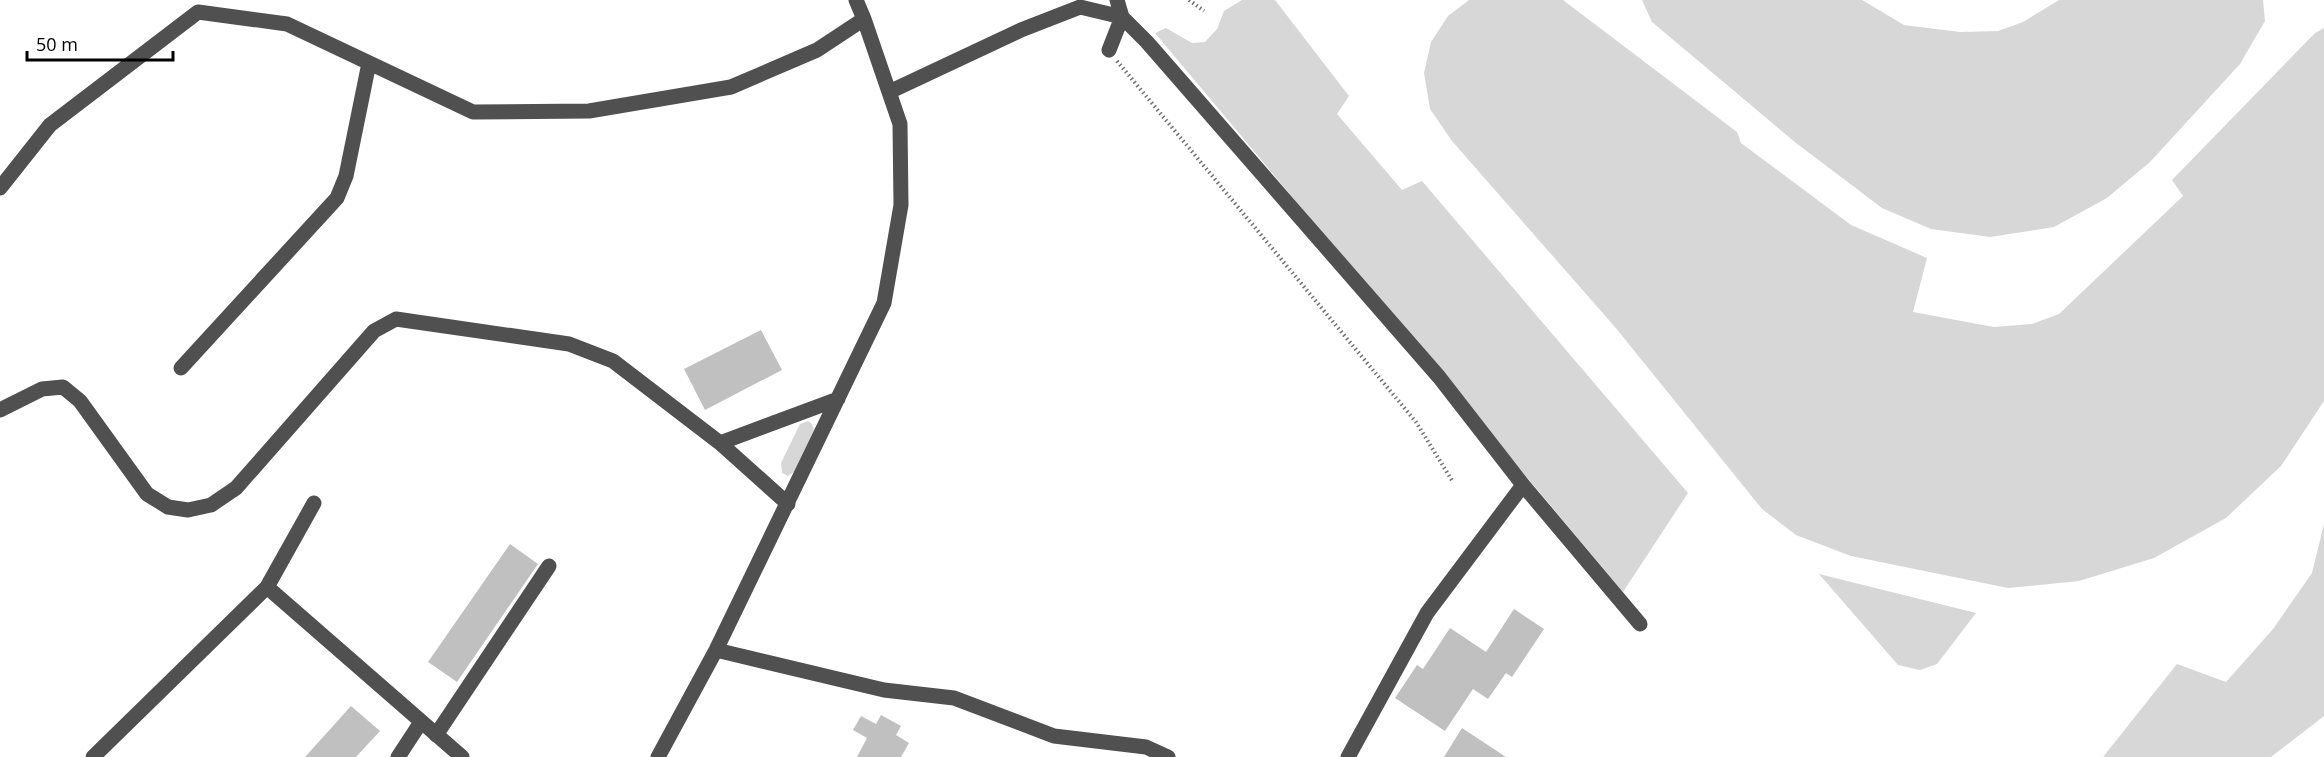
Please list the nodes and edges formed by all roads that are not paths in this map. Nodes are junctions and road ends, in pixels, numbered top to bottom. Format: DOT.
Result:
graph roads {
  1 [pos="856,0"];
  2 [pos="1117,0"];
  3 [pos="1122,17"];
  4 [pos="864,19"];
  5 [pos="1108,50"];
  6 [pos="369,63"];
  7 [pos="889,92"];
  8 [pos="0,188"];
  9 [pos="181,368"];
  10 [pos="838,399"];
  11 [pos="0,410"];
  12 [pos="720,443"];
  13 [pos="1522,485"];
  14 [pos="314,502"];
  15 [pos="788,504"];
  16 [pos="549,566"];
  17 [pos="267,587"];
  18 [pos="1640,624"];
  19 [pos="717,650"];
  20 [pos="421,722"];
  21 [pos="436,735"];
  22 [pos="93,757"];
  23 [pos="398,757"];
  24 [pos="462,757"];
  25 [pos="658,757"];
  26 [pos="1168,757"];
  27 [pos="1348,757"];
  1 -- 4 [label="lane"];
  2 -- 3 [label="lane"];
  3 -- 5 [label="lane"];
  3 -- 7 [label="lane"];
  3 -- 13 [label="lane"];
  4 -- 6 [label="lane"];
  4 -- 7 [label="lane"];
  6 -- 8 [label="lane"];
  6 -- 9 [label="lane"];
  7 -- 10 [label="lane"];
  10 -- 12 [label="lane"];
  10 -- 15 [label="lane"];
  11 -- 12 [label="lane"];
  12 -- 15 [label="lane"];
  13 -- 18 [label="lane"];
  13 -- 27 [label="lane"];
  14 -- 17 [label="lane"];
  15 -- 19 [label="lane"];
  16 -- 21 [label="lane"];
  17 -- 20 [label="lane"];
  17 -- 22 [label="lane"];
  19 -- 25 [label="lane"];
  19 -- 26 [label="lane"];
  20 -- 21 [label="lane"];
  20 -- 23 [label="lane"];
  21 -- 24 [label="lane"];
}
